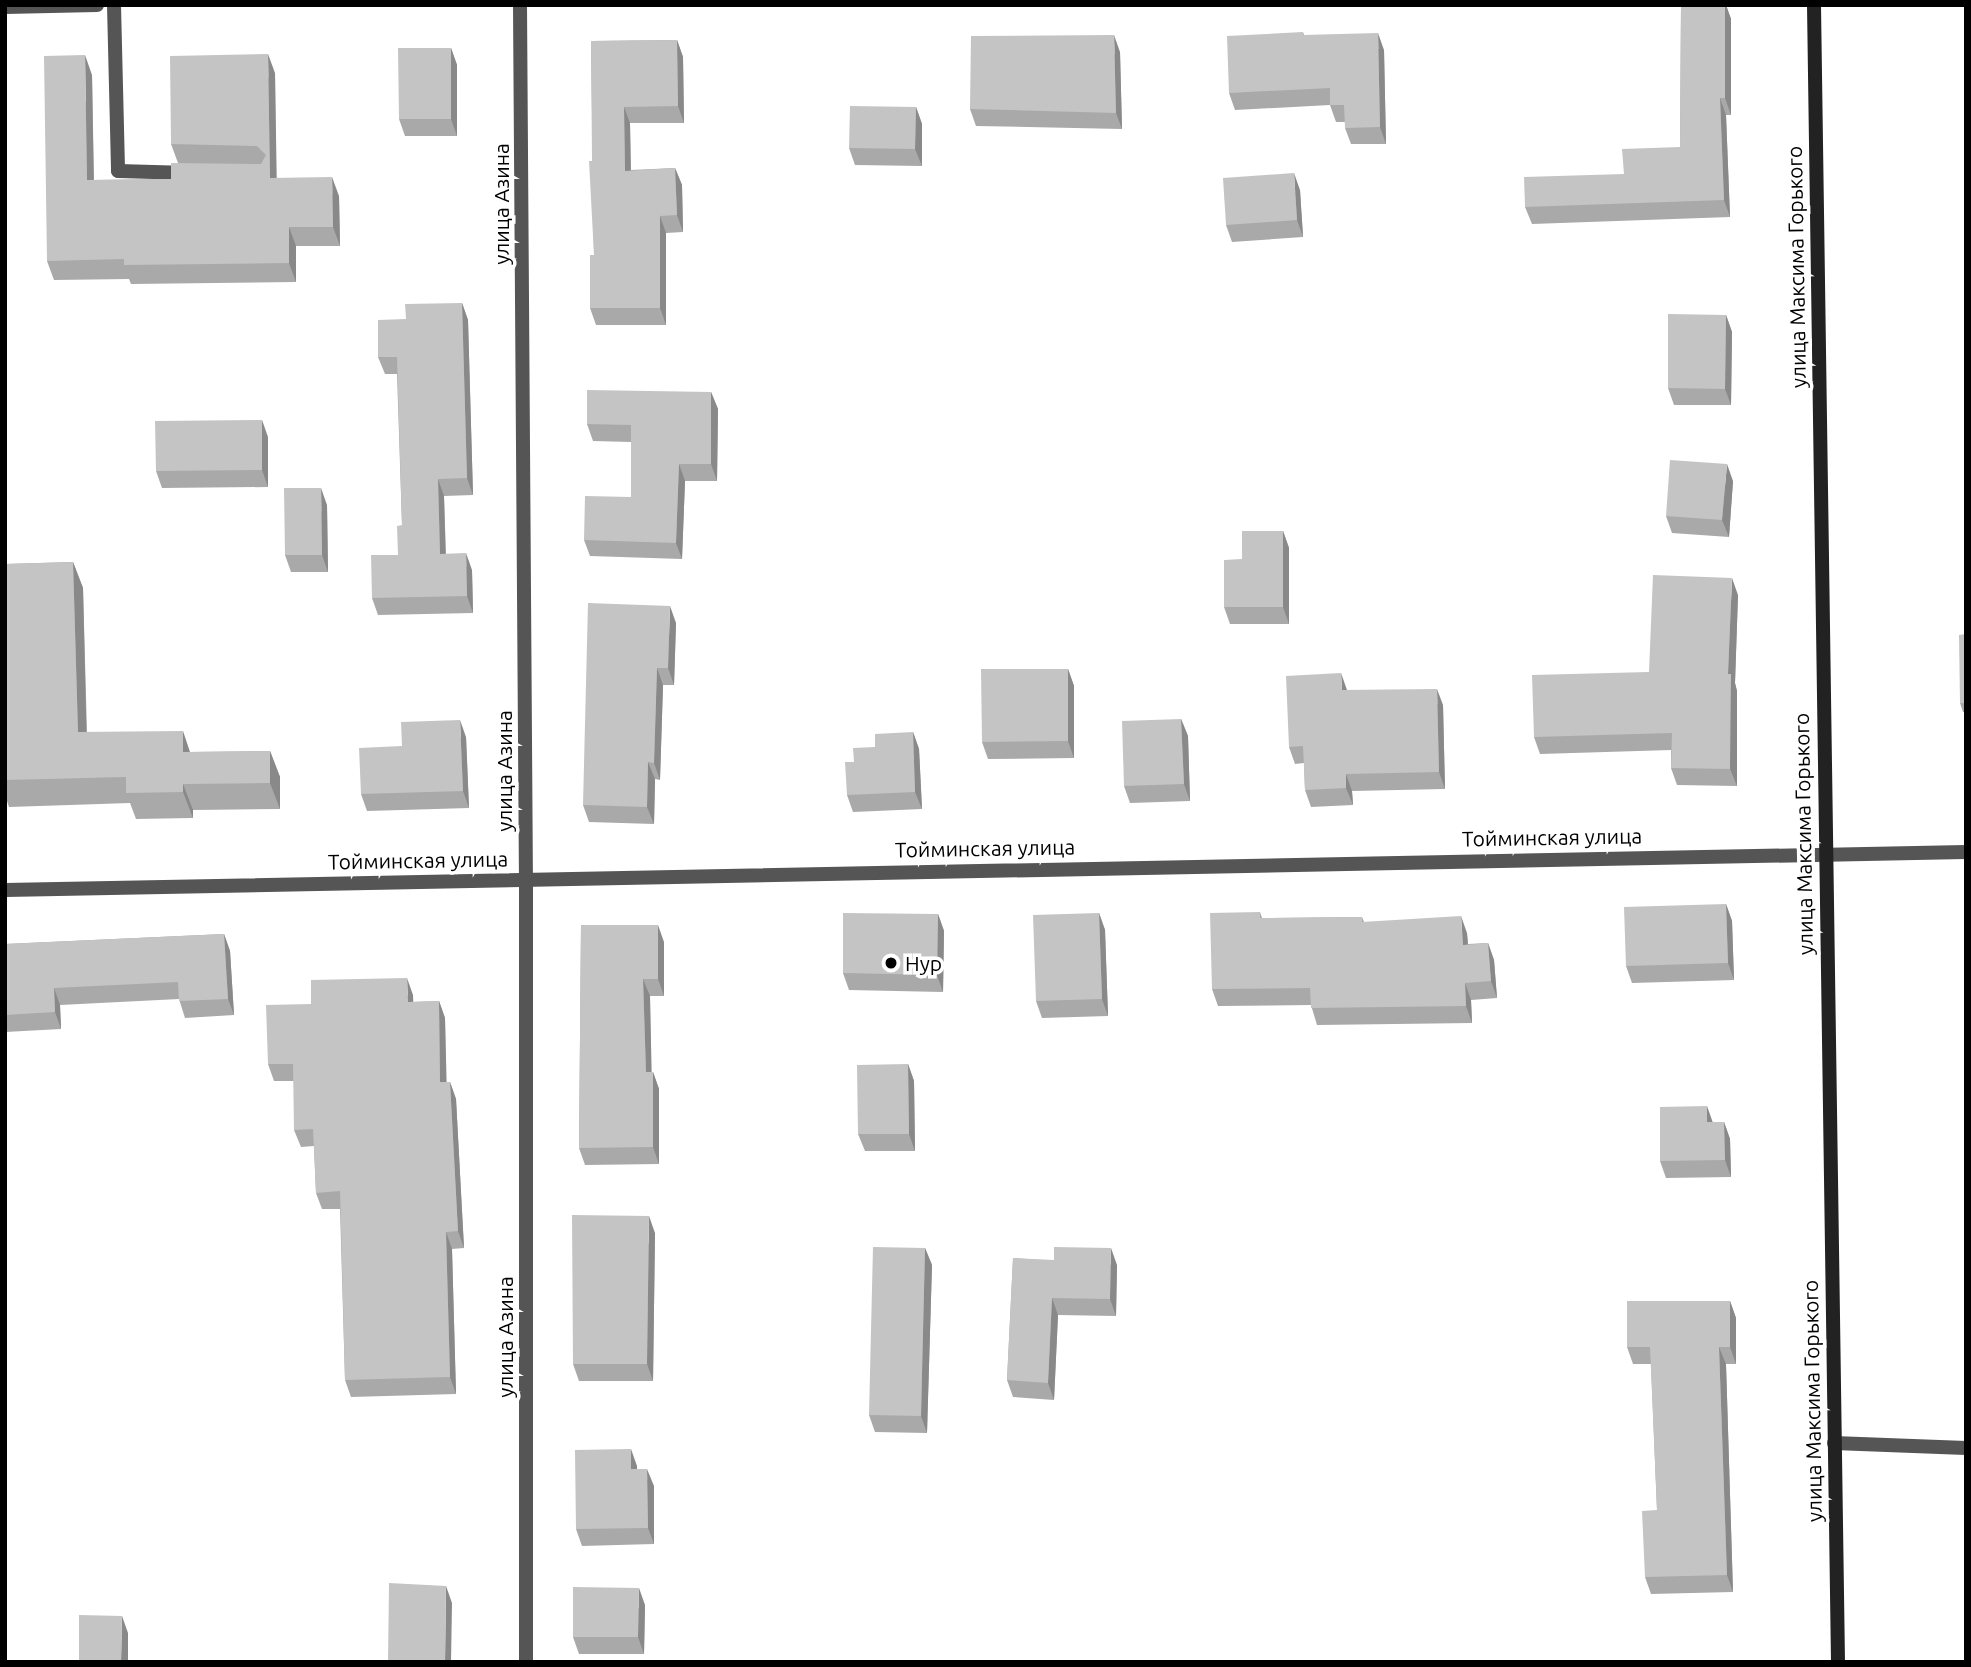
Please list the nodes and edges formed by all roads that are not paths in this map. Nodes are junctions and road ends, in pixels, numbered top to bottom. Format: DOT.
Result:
graph roads {
  1 [pos="97,5"];
  2 [pos="114,5"];
  3 [pos="520,5"];
  4 [pos="1814,5"];
  5 [pos="5,7"];
  6 [pos="211,174"];
  7 [pos="1966,852"];
  8 [pos="1824,853"];
  9 [pos="526,879"];
  10 [pos="5,890"];
  11 [pos="1834,1443"];
  12 [pos="1966,1448"];
  13 [pos="526,1662"];
  14 [pos="1838,1662"];
  1 -- 5 [label="street"];
  2 -- 6 [label="street"];
  3 -- 9 [label="street, улица Азина"];
  4 -- 8 [label="street, улица Максима Горького"];
  7 -- 8 [label="street, Тойминская улица"];
  8 -- 9 [label="street, Тойминская улица"];
  8 -- 11 [label="street, улица Максима Горького"];
  9 -- 10 [label="street, Тойминская улица"];
  9 -- 13 [label="street, улица Азина"];
  11 -- 12 [label="street"];
  11 -- 14 [label="street, улица Максима Горького"];
}
